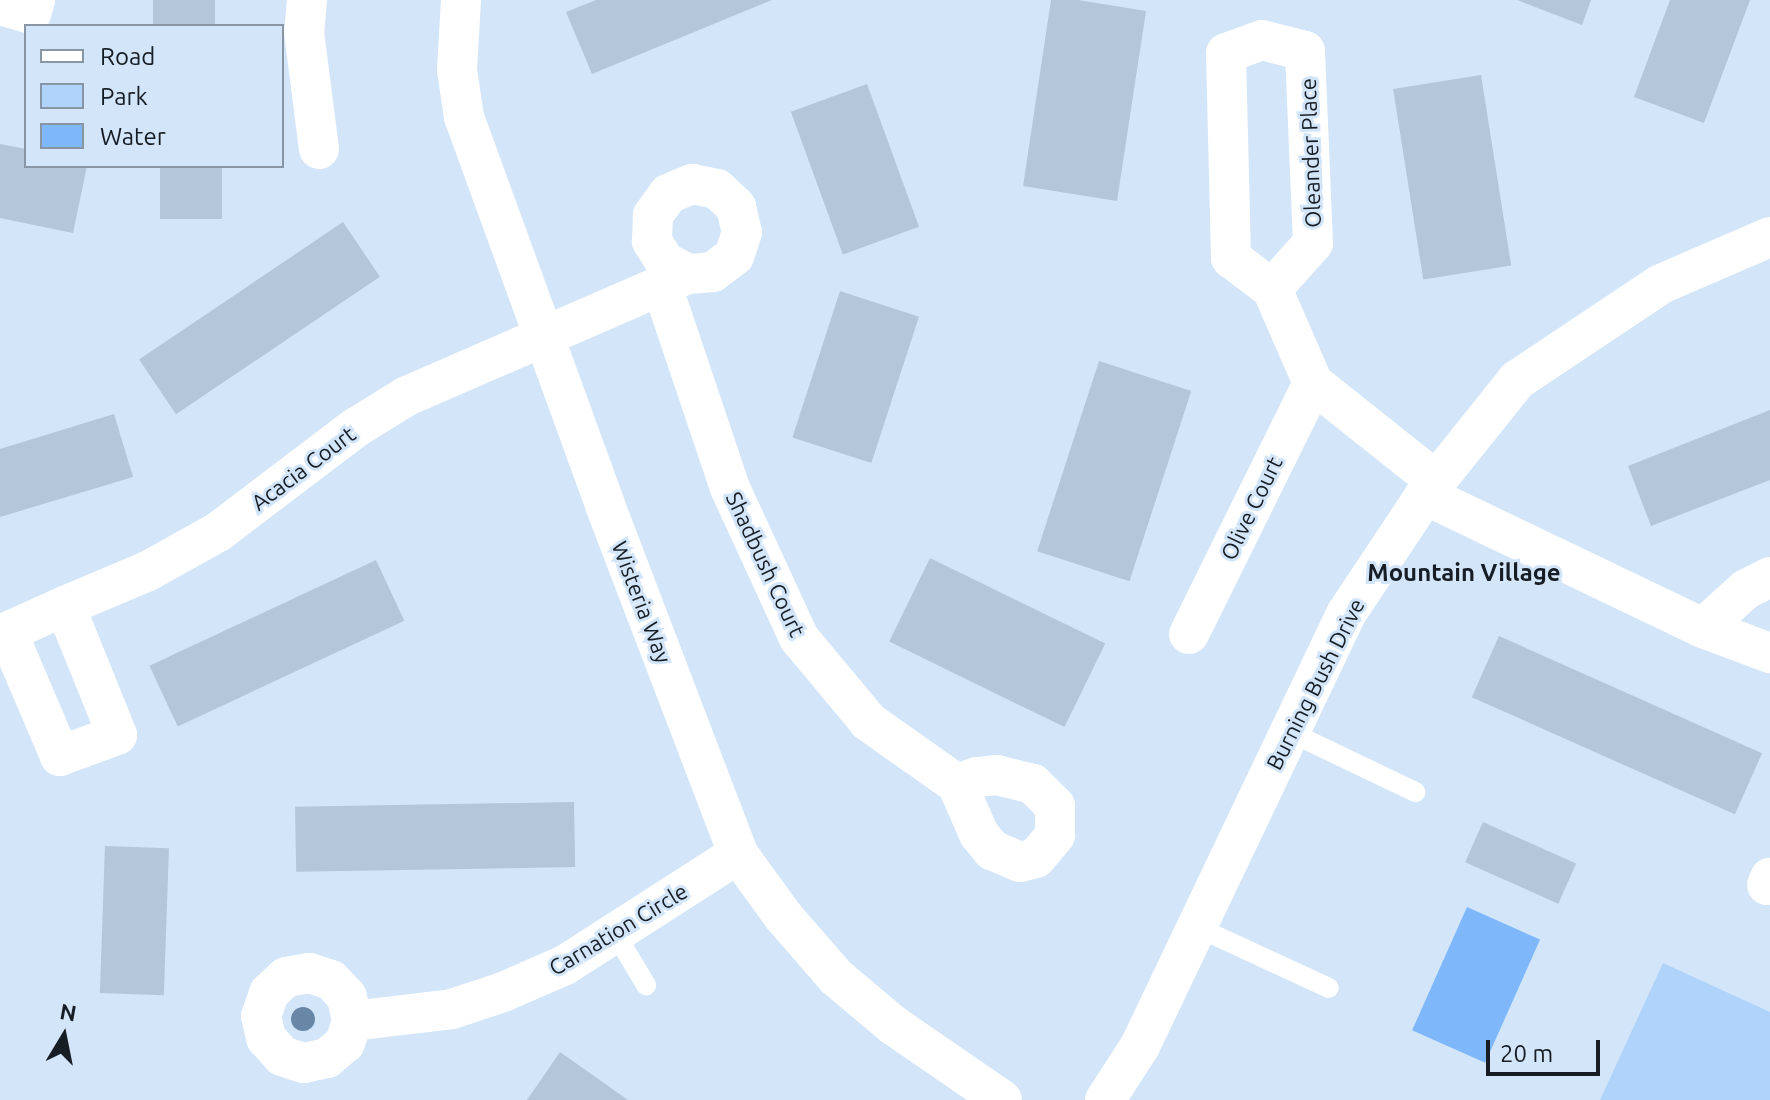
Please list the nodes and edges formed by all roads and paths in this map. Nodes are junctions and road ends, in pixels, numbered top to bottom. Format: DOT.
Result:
graph roads {
  1 [pos="35,0"];
  2 [pos="307,0"];
  3 [pos="461,0"];
  4 [pos="0,5"];
  5 [pos="319,149"];
  6 [pos="1770,237"];
  7 [pos="675,280"];
  8 [pos="1272,289"];
  9 [pos="543,336"];
  10 [pos="1313,383"];
  11 [pos="1430,488"];
  12 [pos="1770,577"];
  13 [pos="65,606"];
  14 [pos="1703,628"];
  15 [pos="1189,634"];
  16 [pos="1770,653"];
  17 [pos="1290,732"];
  18 [pos="957,784"];
  19 [pos="1415,792"];
  20 [pos="738,854"];
  21 [pos="1197,927"];
  22 [pos="615,933"];
  23 [pos="646,985"];
  24 [pos="1329,988"];
  25 [pos="352,1021"];
  26 [pos="1002,1100"];
  27 [pos="1105,1100"];
  1 -- 4 [label="street"];
  2 -- 5 [label="street"];
  3 -- 9 [label="street, Wisteria Way"];
  6 -- 11 [label="street, Burning Bush Drive"];
  7 -- 9 [label="street, Acacia Court"];
  7 -- 18 [label="street, Shadbush Court"];
  8 -- 8 [label="street, Oleander Place"];
  8 -- 10 [label="street, Oleander Place"];
  9 -- 13 [label="street, Acacia Court"];
  9 -- 20 [label="street, Wisteria Way"];
  10 -- 11 [label="street, Oleander Place"];
  10 -- 15 [label="street, Olive Court"];
  11 -- 14 [label="street, Oleander Place"];
  11 -- 17 [label="street, Burning Bush Drive"];
  12 -- 14 [label="street"];
  14 -- 16 [label="street, Oleander Place"];
  17 -- 19 [label="lane"];
  17 -- 21 [label="street, Burning Bush Drive"];
  20 -- 22 [label="street, Carnation Circle"];
  20 -- 26 [label="street, Wisteria Way"];
  21 -- 24 [label="lane"];
  21 -- 27 [label="street, Burning Bush Drive"];
  22 -- 23 [label="lane"];
  22 -- 25 [label="street, Carnation Circle"];
}
